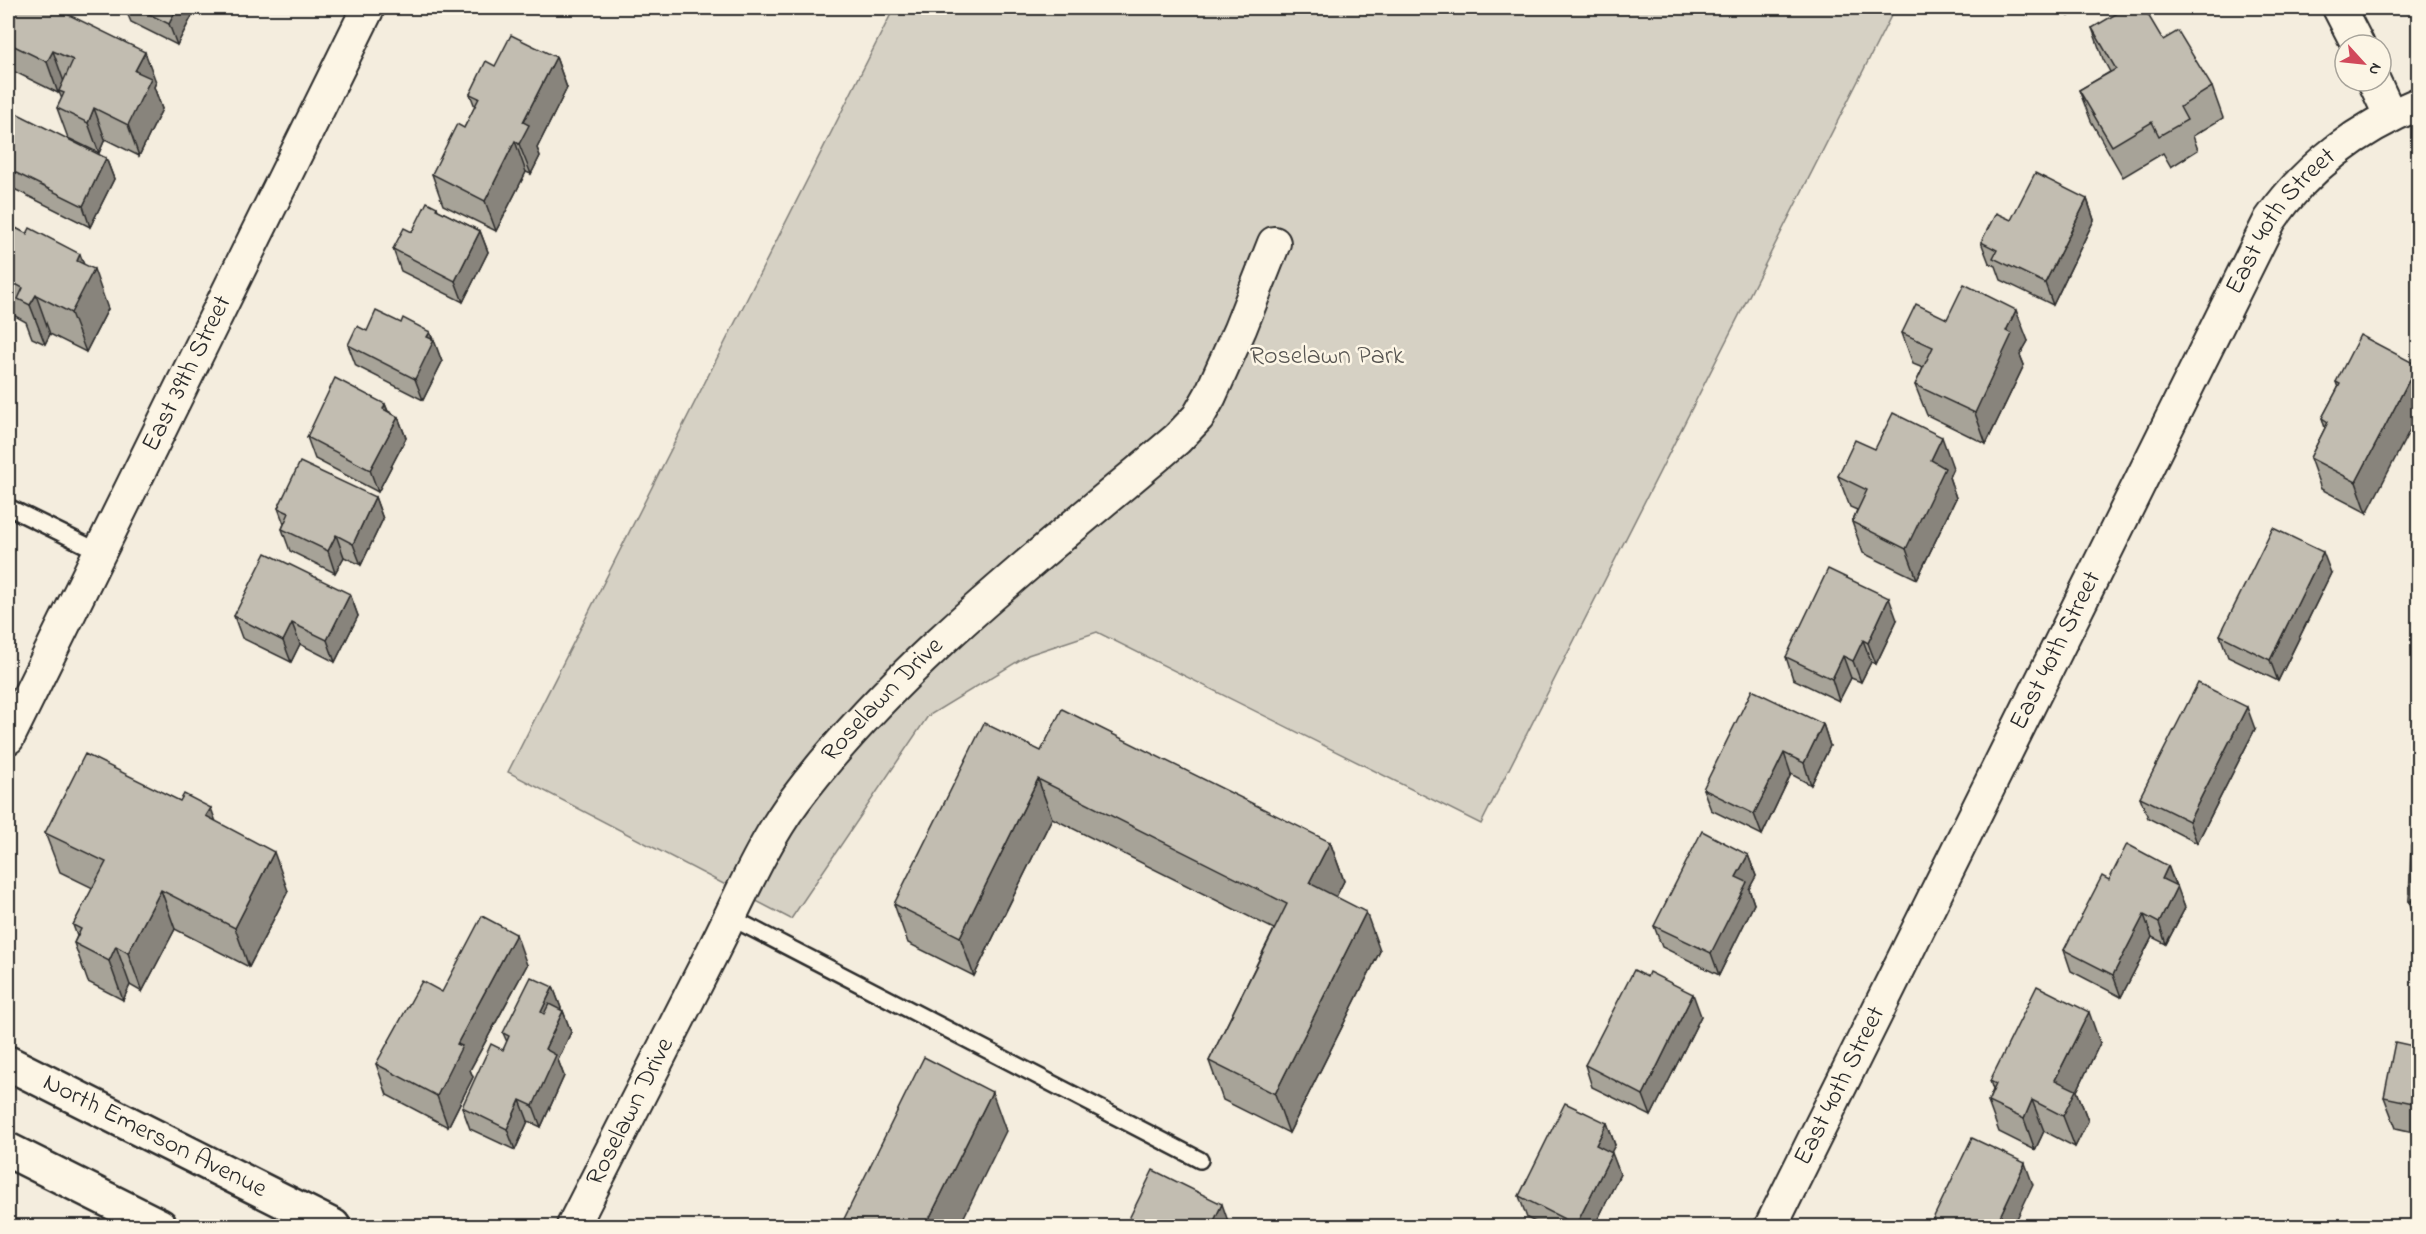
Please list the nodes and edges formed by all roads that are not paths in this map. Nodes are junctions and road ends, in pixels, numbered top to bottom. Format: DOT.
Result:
graph roads {
  1 [pos="368,8"];
  2 [pos="2339,8"];
  3 [pos="2352,33"];
  4 [pos="2380,93"];
  5 [pos="2418,104"];
  6 [pos="2390,115"];
  7 [pos="1274,243"];
  8 [pos="8,507"];
  9 [pos="100,552"];
  10 [pos="8,738"];
  11 [pos="730,917"];
  12 [pos="8,1063"];
  13 [pos="8,1150"];
  14 [pos="1200,1160"];
  15 [pos="160,1227"];
  16 [pos="333,1227"];
  17 [pos="573,1227"];
  18 [pos="1771,1227"];
  1 -- 9 [label="street, East 39th Street"];
  2 -- 3 [label="street"];
  4 -- 6 [label="street"];
  5 -- 6 [label="street, East 40th Street"];
  6 -- 18 [label="street, East 40th Street"];
  7 -- 11 [label="street, Roselawn Drive"];
  8 -- 9 [label="lane"];
  9 -- 10 [label="street, East 39th Street"];
  11 -- 14 [label="lane"];
  11 -- 17 [label="street, Roselawn Drive"];
  12 -- 16 [label="main road, North Emerson Avenue"];
  13 -- 15 [label="main road"];
}
